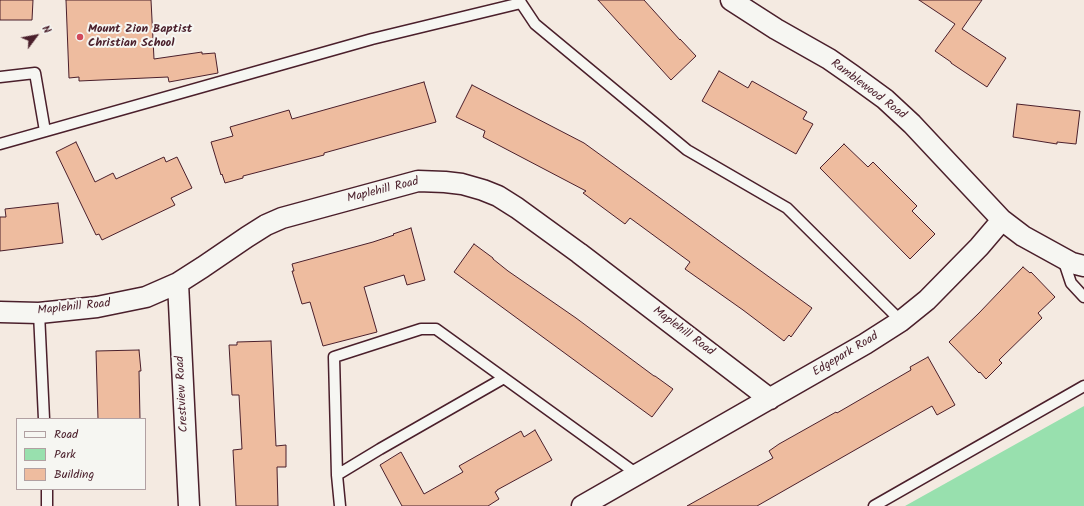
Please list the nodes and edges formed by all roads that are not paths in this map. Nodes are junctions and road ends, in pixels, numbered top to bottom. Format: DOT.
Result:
graph roads {
  1 [pos="731,0"];
  2 [pos="521,2"];
  3 [pos="0,77"];
  4 [pos="45,132"];
  5 [pos="0,144"];
  6 [pos="1002,220"];
  7 [pos="1062,257"];
  8 [pos="1084,266"];
  9 [pos="178,283"];
  10 [pos="1084,297"];
  11 [pos="0,312"];
  12 [pos="40,313"];
  13 [pos="901,321"];
  14 [pos="504,378"];
  15 [pos="1084,386"];
  16 [pos="770,399"];
  17 [pos="44,418"];
  18 [pos="637,474"];
  19 [pos="337,475"];
  20 [pos="47,490"];
  21 [pos="47,506"];
  22 [pos="189,506"];
  23 [pos="340,506"];
  24 [pos="582,506"];
  25 [pos="874,506"];
  1 -- 6 [label="street, Ramblewood Road"];
  2 -- 4 [label="lane"];
  2 -- 13 [label="lane"];
  3 -- 4 [label="lane"];
  4 -- 5 [label="lane"];
  6 -- 7 [label="street"];
  6 -- 13 [label="street, Edgepark Road"];
  7 -- 8 [label="street"];
  7 -- 10 [label="lane"];
  9 -- 12 [label="street, Maplehill Road"];
  9 -- 16 [label="street, Maplehill Road"];
  9 -- 22 [label="street, Crestview Road"];
  11 -- 12 [label="street, Maplehill Road"];
  12 -- 17 [label="lane"];
  13 -- 16 [label="street, Edgepark Road"];
  14 -- 18 [label="lane"];
  14 -- 19 [label="lane"];
  14 -- 19 [label="lane"];
  15 -- 25 [label="lane"];
  16 -- 18 [label="street, Edgepark Road"];
  18 -- 24 [label="street, Edgepark Road"];
  19 -- 23 [label="lane"];
  20 -- 21 [label="lane"];
}
